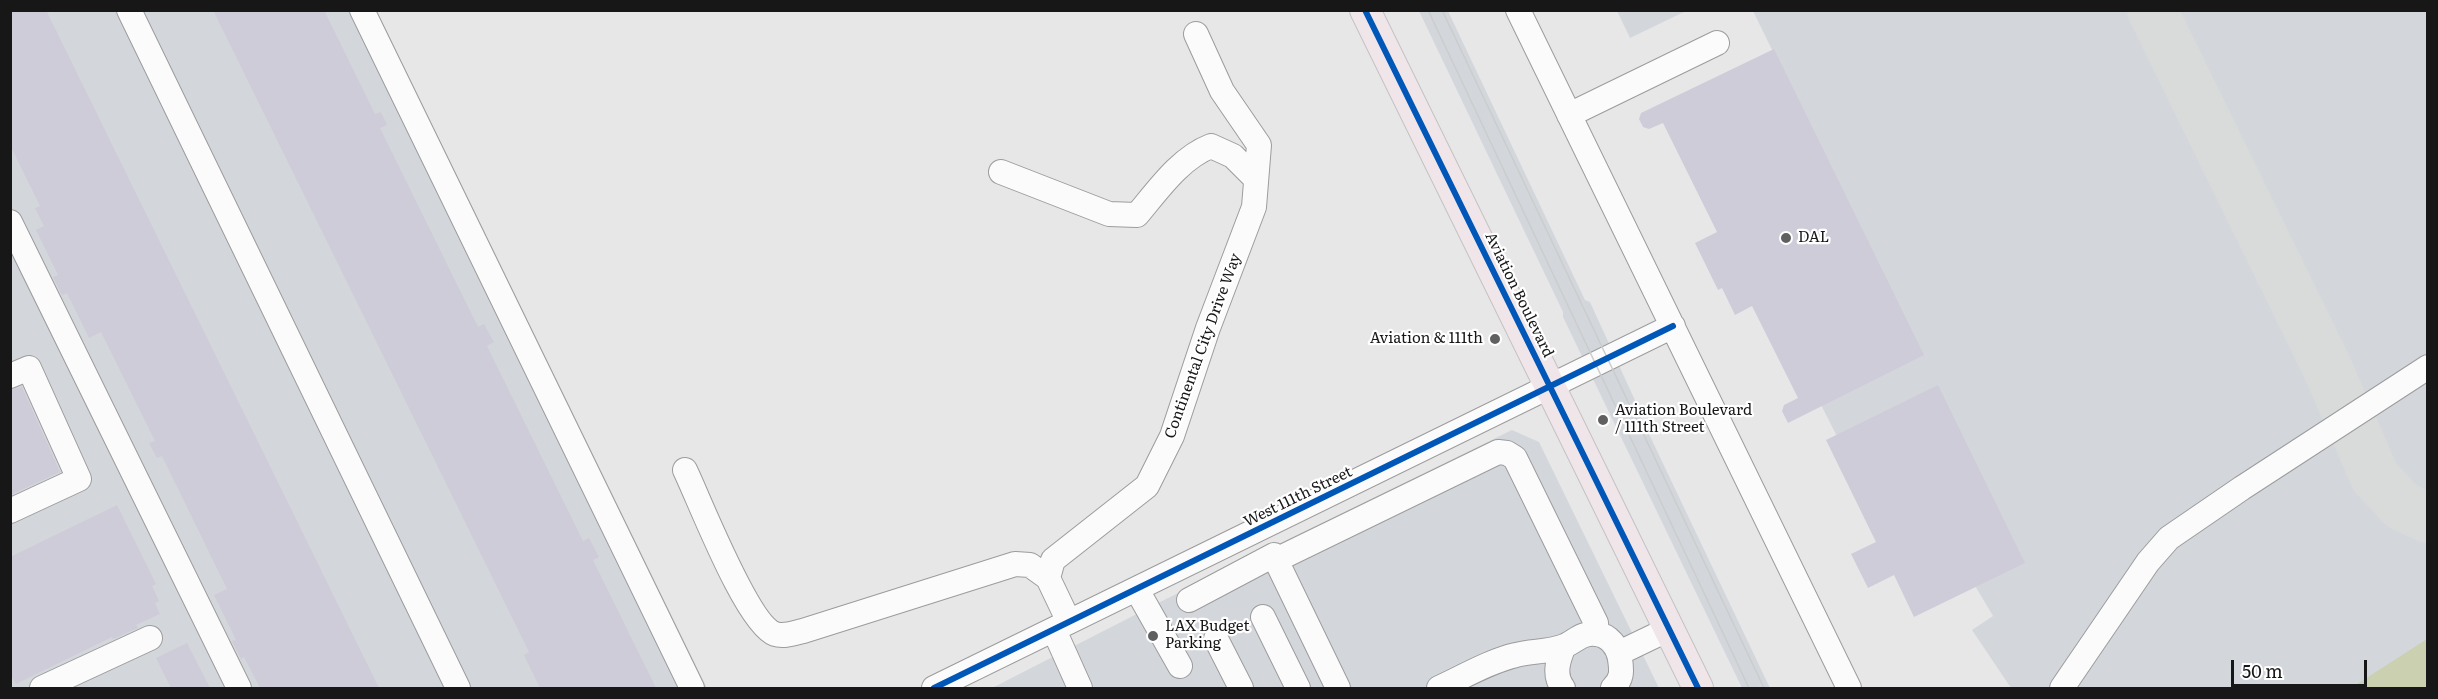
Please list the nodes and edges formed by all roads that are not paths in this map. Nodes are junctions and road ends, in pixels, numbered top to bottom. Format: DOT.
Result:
graph roads {
  1 [pos="129,10"];
  2 [pos="362,10"];
  3 [pos="1365,10"];
  4 [pos="1518,10"];
  5 [pos="1196,34"];
  6 [pos="1717,43"];
  7 [pos="1569,115"];
  8 [pos="1001,172"];
  9 [pos="1256,179"];
  10 [pos="10,222"];
  11 [pos="1672,326"];
  12 [pos="2427,367"];
  13 [pos="10,376"];
  14 [pos="1550,386"];
  15 [pos="686,470"];
  16 [pos="10,511"];
  17 [pos="1261,529"];
  18 [pos="1275,558"];
  19 [pos="1048,578"];
  20 [pos="1137,590"];
  21 [pos="1189,600"];
  22 [pos="1263,617"];
  23 [pos="1061,626"];
  24 [pos="1669,629"];
  25 [pos="1597,634"];
  26 [pos="150,638"];
  27 [pos="1216,639"];
  28 [pos="1564,646"];
  29 [pos="1619,653"];
  30 [pos="1180,666"];
  31 [pos="42,688"];
  32 [pos="239,688"];
  33 [pos="458,688"];
  34 [pos="692,688"];
  35 [pos="934,688"];
  36 [pos="1080,688"];
  37 [pos="1240,688"];
  38 [pos="1298,688"];
  39 [pos="1338,688"];
  40 [pos="1439,688"];
  41 [pos="1563,688"];
  42 [pos="1613,688"];
  43 [pos="1698,688"];
  44 [pos="1849,688"];
  45 [pos="2062,688"];
  1 -- 33 [label="street"];
  2 -- 34 [label="street"];
  3 -- 14 [label="main road, Aviation Boulevard"];
  4 -- 7 [label="street"];
  5 -- 9 [label="street, Continental City Drive Way"];
  6 -- 7 [label="street"];
  7 -- 11 [label="street"];
  8 -- 9 [label="street"];
  9 -- 19 [label="street, Continental City Drive Way"];
  10 -- 32 [label="street"];
  11 -- 14 [label="street, West 111th Street"];
  11 -- 44 [label="street"];
  12 -- 45 [label="street"];
  13 -- 16 [label="street"];
  14 -- 17 [label="street, West 111th Street"];
  14 -- 24 [label="main road, Aviation Boulevard"];
  15 -- 19 [label="street"];
  17 -- 18 [label="street"];
  17 -- 20 [label="street, West 111th Street"];
  18 -- 21 [label="street"];
  18 -- 25 [label="street"];
  18 -- 39 [label="street"];
  19 -- 23 [label="street"];
  20 -- 23 [label="street, West 111th Street"];
  20 -- 30 [label="street"];
  22 -- 38 [label="street"];
  23 -- 35 [label="street, West 111th Street"];
  23 -- 36 [label="street"];
  24 -- 29 [label="street"];
  24 -- 43 [label="main road, Aviation Boulevard"];
  25 -- 28 [label="street"];
  25 -- 29 [label="street"];
  26 -- 31 [label="street"];
  27 -- 37 [label="street"];
  28 -- 40 [label="street"];
  28 -- 41 [label="street"];
  29 -- 42 [label="street"];
}
